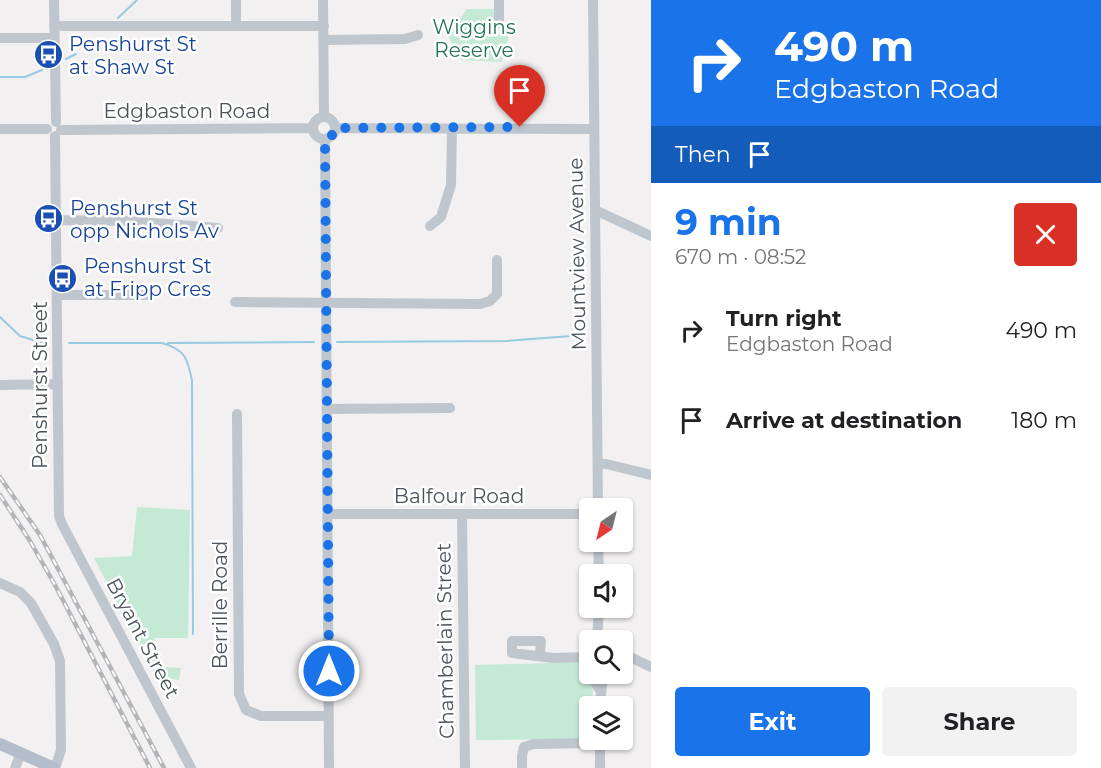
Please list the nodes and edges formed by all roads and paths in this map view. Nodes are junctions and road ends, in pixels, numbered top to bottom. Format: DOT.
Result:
graph roads {
  1 [pos="54,0"];
  2 [pos="236,0"];
  3 [pos="323,0"];
  4 [pos="499,0"];
  5 [pos="593,0"];
  6 [pos="499,23"];
  7 [pos="54,26"];
  8 [pos="236,26"];
  9 [pos="324,26"];
  10 [pos="418,35"];
  11 [pos="54,38"];
  12 [pos="0,39"];
  13 [pos="324,40"];
  14 [pos="324,116"];
  15 [pos="313,128"];
  16 [pos="336,128"];
  17 [pos="452,128"];
  18 [pos="0,129"];
  19 [pos="55,129"];
  20 [pos="594,129"];
  21 [pos="325,139"];
  22 [pos="595,210"];
  23 [pos="56,220"];
  24 [pos="430,226"];
  25 [pos="218,228"];
  26 [pos="651,236"];
  27 [pos="497,260"];
  28 [pos="57,295"];
  29 [pos="151,296"];
  30 [pos="235,302"];
  31 [pos="326,303"];
  32 [pos="58,384"];
  33 [pos="0,385"];
  34 [pos="450,408"];
  35 [pos="327,409"];
  36 [pos="237,414"];
  37 [pos="598,462"];
  38 [pos="651,475"];
  39 [pos="598,498"];
  40 [pos="329,514"];
  41 [pos="462,514"];
  42 [pos="579,514"];
  43 [pos="62,524"];
  44 [pos="0,583"];
  45 [pos="599,618"];
  46 [pos="599,626"];
  47 [pos="598,630"];
  48 [pos="601,630"];
  49 [pos="540,655"];
  50 [pos="579,657"];
  51 [pos="633,659"];
  52 [pos="651,667"];
  53 [pos="597,684"];
  54 [pos="603,684"];
  55 [pos="600,690"];
  56 [pos="600,696"];
  57 [pos="329,716"];
  58 [pos="579,742"];
  59 [pos="0,744"];
  60 [pos="600,750"];
  61 [pos="21,753"];
  62 [pos="15,768"];
  63 [pos="55,768"];
  64 [pos="190,768"];
  65 [pos="329,768"];
  66 [pos="465,768"];
  67 [pos="522,768"];
  68 [pos="600,768"];
  1 -- 7 [label="street, Penshurst Street"];
  2 -- 8 [label="street"];
  3 -- 9 [label="street"];
  4 -- 6 [label="street"];
  5 -- 20 [label="street, Mountview Avenue"];
  7 -- 8 [label="street"];
  7 -- 11 [label="street, Penshurst Street"];
  8 -- 9 [label="street"];
  9 -- 13 [label="street"];
  10 -- 13 [label="street"];
  11 -- 12 [label="street"];
  11 -- 19 [label="street, Penshurst Street"];
  13 -- 14 [label="street"];
  14 -- 15 [label="street"];
  14 -- 16 [label="street"];
  15 -- 19 [label="street, Edgbaston Road"];
  15 -- 21 [label="street"];
  16 -- 17 [label="street"];
  16 -- 21 [label="street"];
  17 -- 20 [label="street"];
  17 -- 24 [label="street"];
  18 -- 19 [label="street, Edgbaston Road"];
  19 -- 23 [label="street, Penshurst Street"];
  20 -- 22 [label="street, Mountview Avenue"];
  21 -- 31 [label="street"];
  22 -- 26 [label="street"];
  22 -- 37 [label="street, Mountview Avenue"];
  23 -- 25 [label="street"];
  23 -- 28 [label="street, Penshurst Street"];
  27 -- 31 [label="street"];
  28 -- 29 [label="street"];
  28 -- 32 [label="street, Penshurst Street"];
  30 -- 31 [label="street"];
  31 -- 35 [label="street"];
  32 -- 33 [label="street"];
  32 -- 43 [label="street, Penshurst Street"];
  34 -- 35 [label="street"];
  35 -- 40 [label="street"];
  36 -- 57 [label="street, Berrille Road"];
  37 -- 38 [label="street"];
  37 -- 39 [label="street, Mountview Avenue"];
  40 -- 41 [label="street, Balfour Road"];
  40 -- 57 [label="street"];
  41 -- 42 [label="street, Balfour Road"];
  41 -- 66 [label="street, Chamberlain Street"];
  43 -- 64 [label="street, Bryant Street"];
  44 -- 63 [label="street"];
  45 -- 46 [label="street"];
  46 -- 47 [label="street"];
  46 -- 48 [label="street"];
  49 -- 50 [label="street"];
  51 -- 52 [label="street"];
  53 -- 55 [label="street"];
  54 -- 55 [label="street"];
  55 -- 56 [label="street"];
  57 -- 65 [label="street"];
  58 -- 67 [label="street"];
  59 -- 61 [label="main road"];
  60 -- 68 [label="street"];
  61 -- 62 [label="street"];
  61 -- 63 [label="main road"];
}
